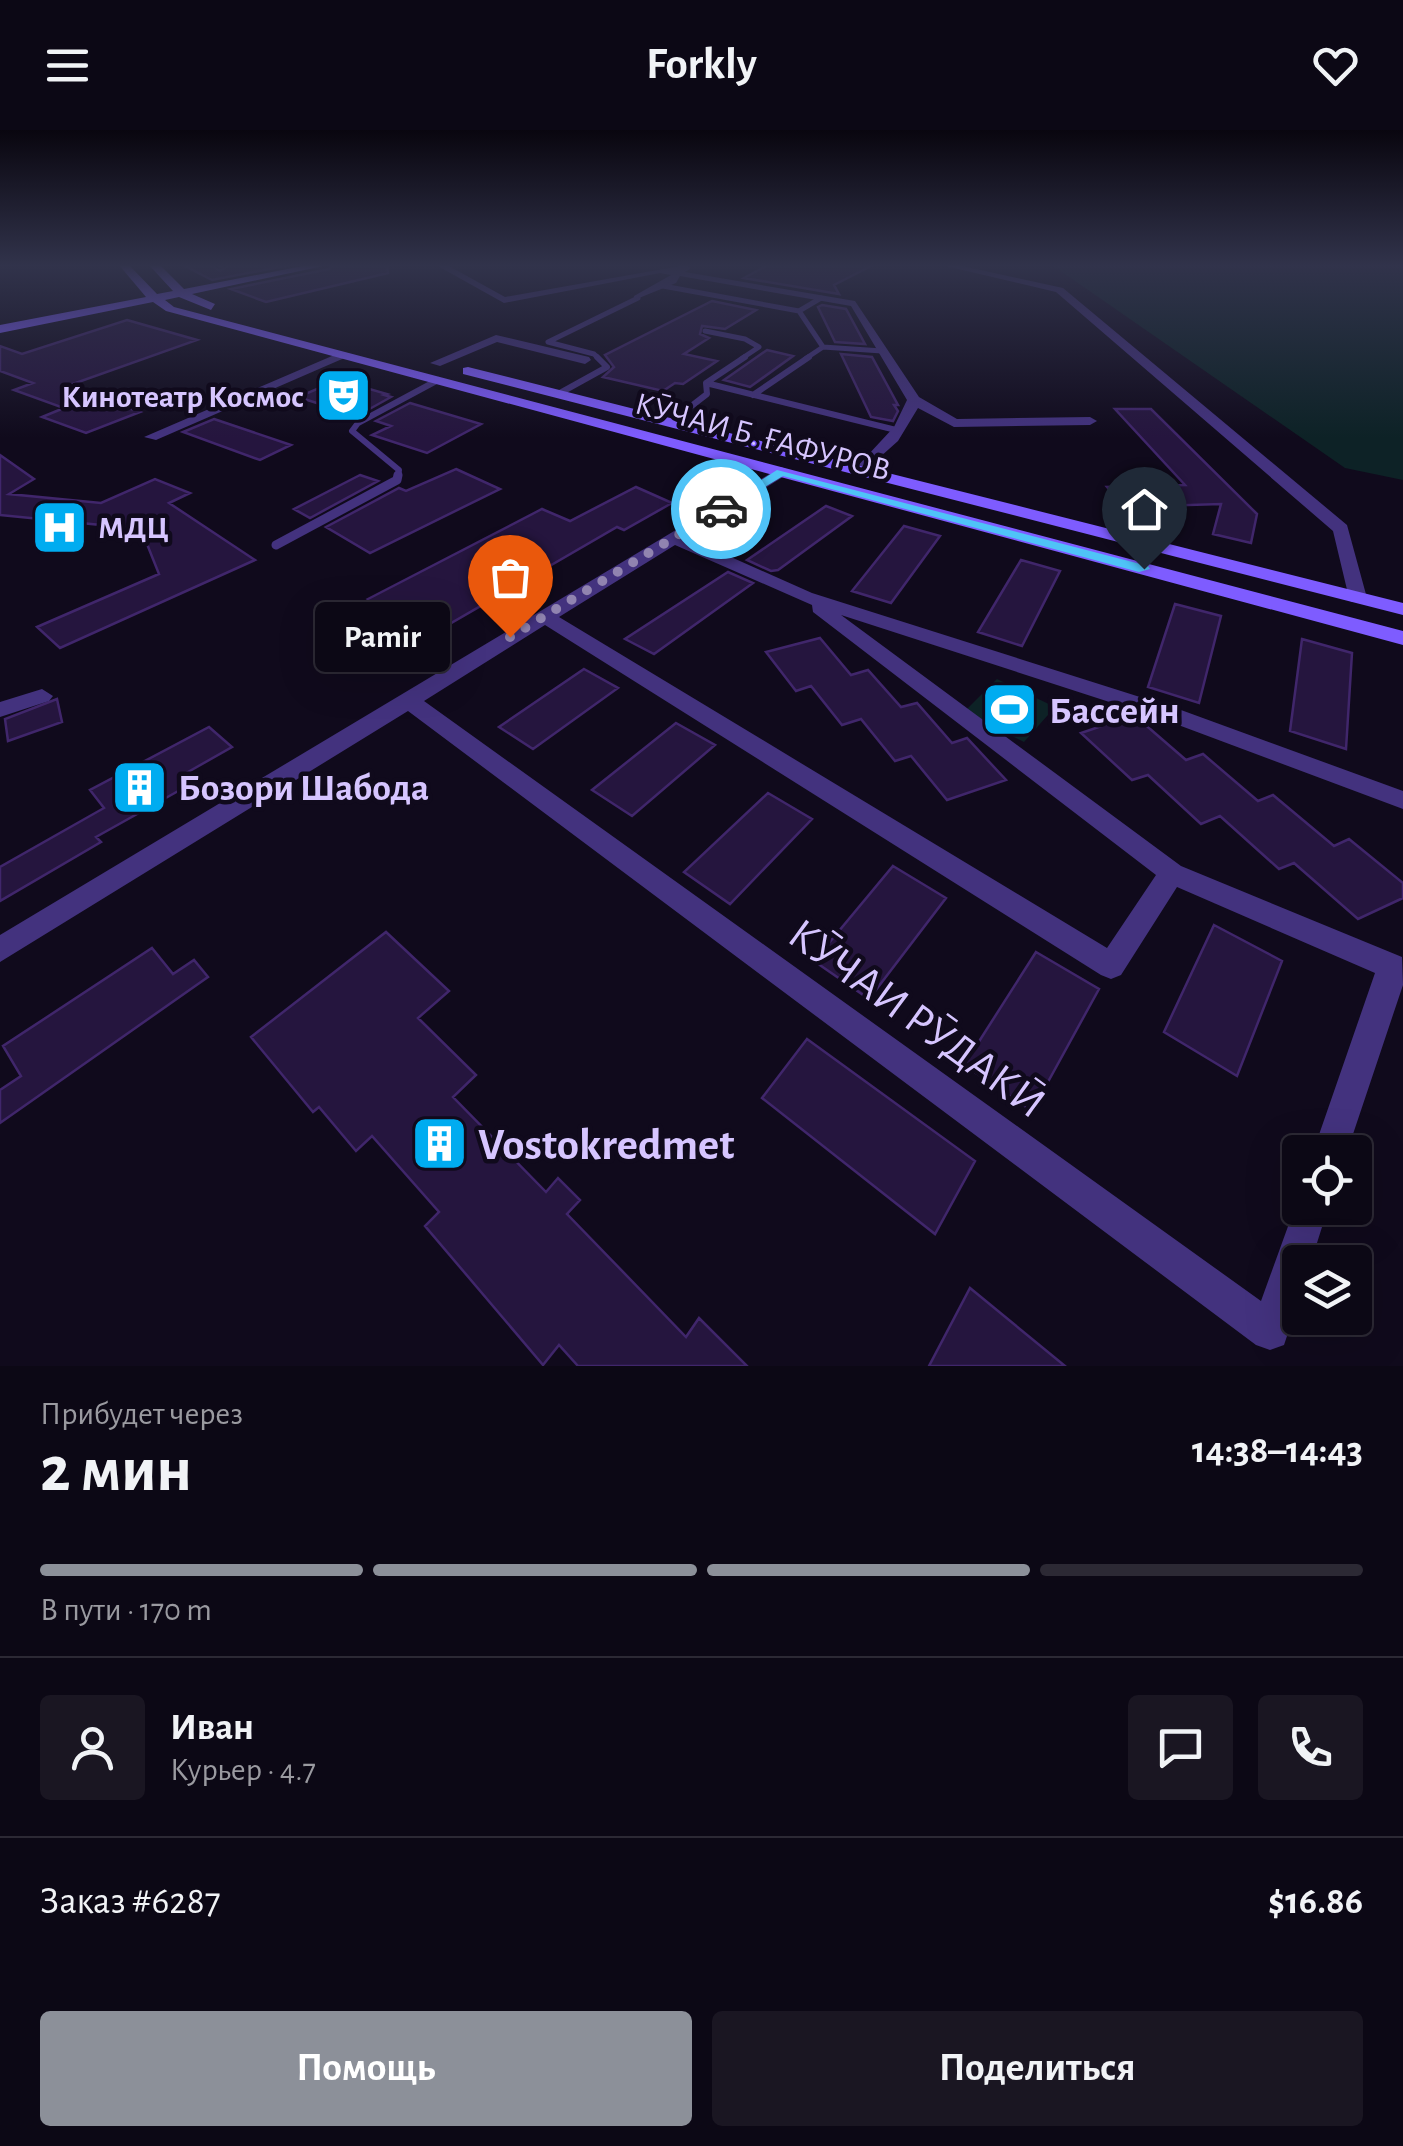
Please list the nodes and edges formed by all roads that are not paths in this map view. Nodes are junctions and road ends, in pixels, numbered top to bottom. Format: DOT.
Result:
graph roads {
  1 [pos="34,323"];
  2 [pos="220,323"];
  3 [pos="269,323"];
  4 [pos="588,323"];
  5 [pos="807,323"];
  6 [pos="866,323"];
  7 [pos="1098,323"];
  8 [pos="0,329"];
  9 [pos="705,331"];
  10 [pos="823,347"];
  11 [pos="882,350"];
  12 [pos="343,356"];
  13 [pos="585,360"];
  14 [pos="437,372"];
  15 [pos="706,384"];
  16 [pos="560,393"];
  17 [pos="752,395"];
  18 [pos="914,400"];
  19 [pos="672,421"];
  20 [pos="1090,421"];
  21 [pos="900,431"];
  22 [pos="151,437"];
  23 [pos="861,470"];
  24 [pos="781,472"];
  25 [pos="674,538"];
  26 [pos="276,545"];
  27 [pos="1258,572"];
  28 [pos="805,597"];
  29 [pos="1252,598"];
  30 [pos="1358,598"];
  31 [pos="1403,609"];
  32 [pos="544,616"];
  33 [pos="1403,638"];
  34 [pos="42,696"];
  35 [pos="408,700"];
  36 [pos="0,710"];
  37 [pos="1403,800"];
  38 [pos="1172,874"];
  39 [pos="0,950"];
  40 [pos="1398,969"];
  41 [pos="1336,1135"];
  42 [pos="1306,1225"];
  1 -- 8 [label="main road"];
  2 -- 12 [label="main road, КӮЧАИ Б. ҒАФУРОВ"];
  3 -- 14 [label="main road, КӮЧАИ Б. ҒАФУРОВ"];
  4 -- 16 [label="lane"];
  5 -- 10 [label="lane"];
  6 -- 11 [label="street"];
  7 -- 30 [label="street"];
  9 -- 15 [label="lane"];
  10 -- 11 [label="lane"];
  10 -- 17 [label="lane"];
  11 -- 18 [label="street"];
  12 -- 14 [label="main road, КӮЧАИ Б. ҒАФУРОВ"];
  12 -- 22 [label="street"];
  13 -- 14 [label="street"];
  14 -- 16 [label="main road, КӮЧАИ Б. ҒАФУРОВ"];
  14 -- 24 [label="main road, КӮЧАИ Б. ҒАФУРОВ"];
  14 -- 26 [label="lane"];
  15 -- 17 [label="lane"];
  15 -- 19 [label="lane"];
  16 -- 19 [label="main road, КӮЧАИ Б. ҒАФУРОВ"];
  17 -- 21 [label="lane"];
  18 -- 20 [label="street"];
  18 -- 21 [label="street"];
  19 -- 23 [label="main road, КӮЧАИ Б. ҒАФУРОВ"];
  21 -- 23 [label="street"];
  23 -- 27 [label="main road, КӮЧАИ Б. ҒАФУРОВ"];
  24 -- 25 [label="street"];
  24 -- 29 [label="main road, КӮЧАИ Б. ҒАФУРОВ"];
  25 -- 28 [label="street"];
  25 -- 32 [label="street"];
  27 -- 29 [label="main road"];
  27 -- 30 [label="main road, КӮЧАИ Б. ҒАФУРОВ"];
  28 -- 37 [label="street"];
  28 -- 38 [label="street"];
  29 -- 33 [label="main road, КӮЧАИ Б. ҒАФУРОВ"];
  30 -- 31 [label="main road, КӮЧАИ Б. ҒАФУРОВ"];
  32 -- 35 [label="street"];
  32 -- 38 [label="street"];
  34 -- 36 [label="street"];
  35 -- 39 [label="street"];
  35 -- 42 [label="street, КӮЧАИ РӮДАКӢ"];
  38 -- 40 [label="street"];
  40 -- 41 [label="street"];
}
